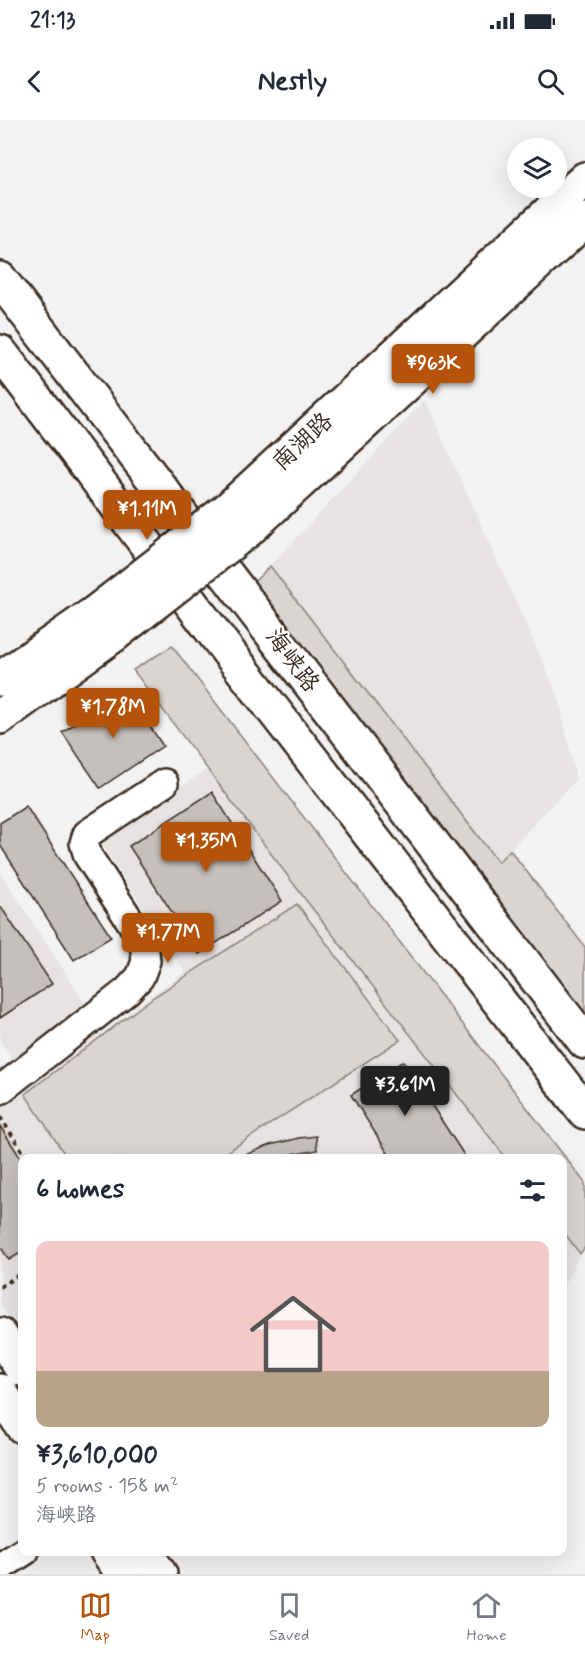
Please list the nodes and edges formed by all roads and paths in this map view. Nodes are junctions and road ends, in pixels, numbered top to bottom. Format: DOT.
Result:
graph roads {
  1 [pos="585,179"];
  2 [pos="585,220"];
  3 [pos="0,279"];
  4 [pos="0,352"];
  5 [pos="237,520"];
  6 [pos="106,623"];
  7 [pos="0,679"];
  8 [pos="0,717"];
  9 [pos="164,783"];
  10 [pos="585,1042"];
  11 [pos="0,1090"];
  12 [pos="585,1112"];
  13 [pos="0,1117"];
  14 [pos="24,1154"];
  15 [pos="18,1276"];
  16 [pos="0,1287"];
  17 [pos="0,1335"];
  18 [pos="18,1363"];
  19 [pos="0,1391"];
  20 [pos="18,1420"];
  21 [pos="18,1555"];
  22 [pos="110,1556"];
  23 [pos="147,1556"];
  24 [pos="0,1567"];
  25 [pos="123,1574"];
  26 [pos="160,1574"];
  1 -- 5 [label="main road, 南湖路"];
  2 -- 5 [label="main road, 南湖路"];
  3 -- 10 [label="main road, 海峡路"];
  4 -- 12 [label="main road, 海峡路"];
  5 -- 6 [label="main road, bridge"];
  6 -- 7 [label="main road"];
  6 -- 8 [label="main road"];
  9 -- 11 [label="street"];
  13 -- 14 [label="path"];
  15 -- 16 [label="path"];
  17 -- 18 [label="main road"];
  19 -- 20 [label="main road"];
  21 -- 24 [label="street"];
  22 -- 25 [label="main road"];
  23 -- 26 [label="main road"];
}
